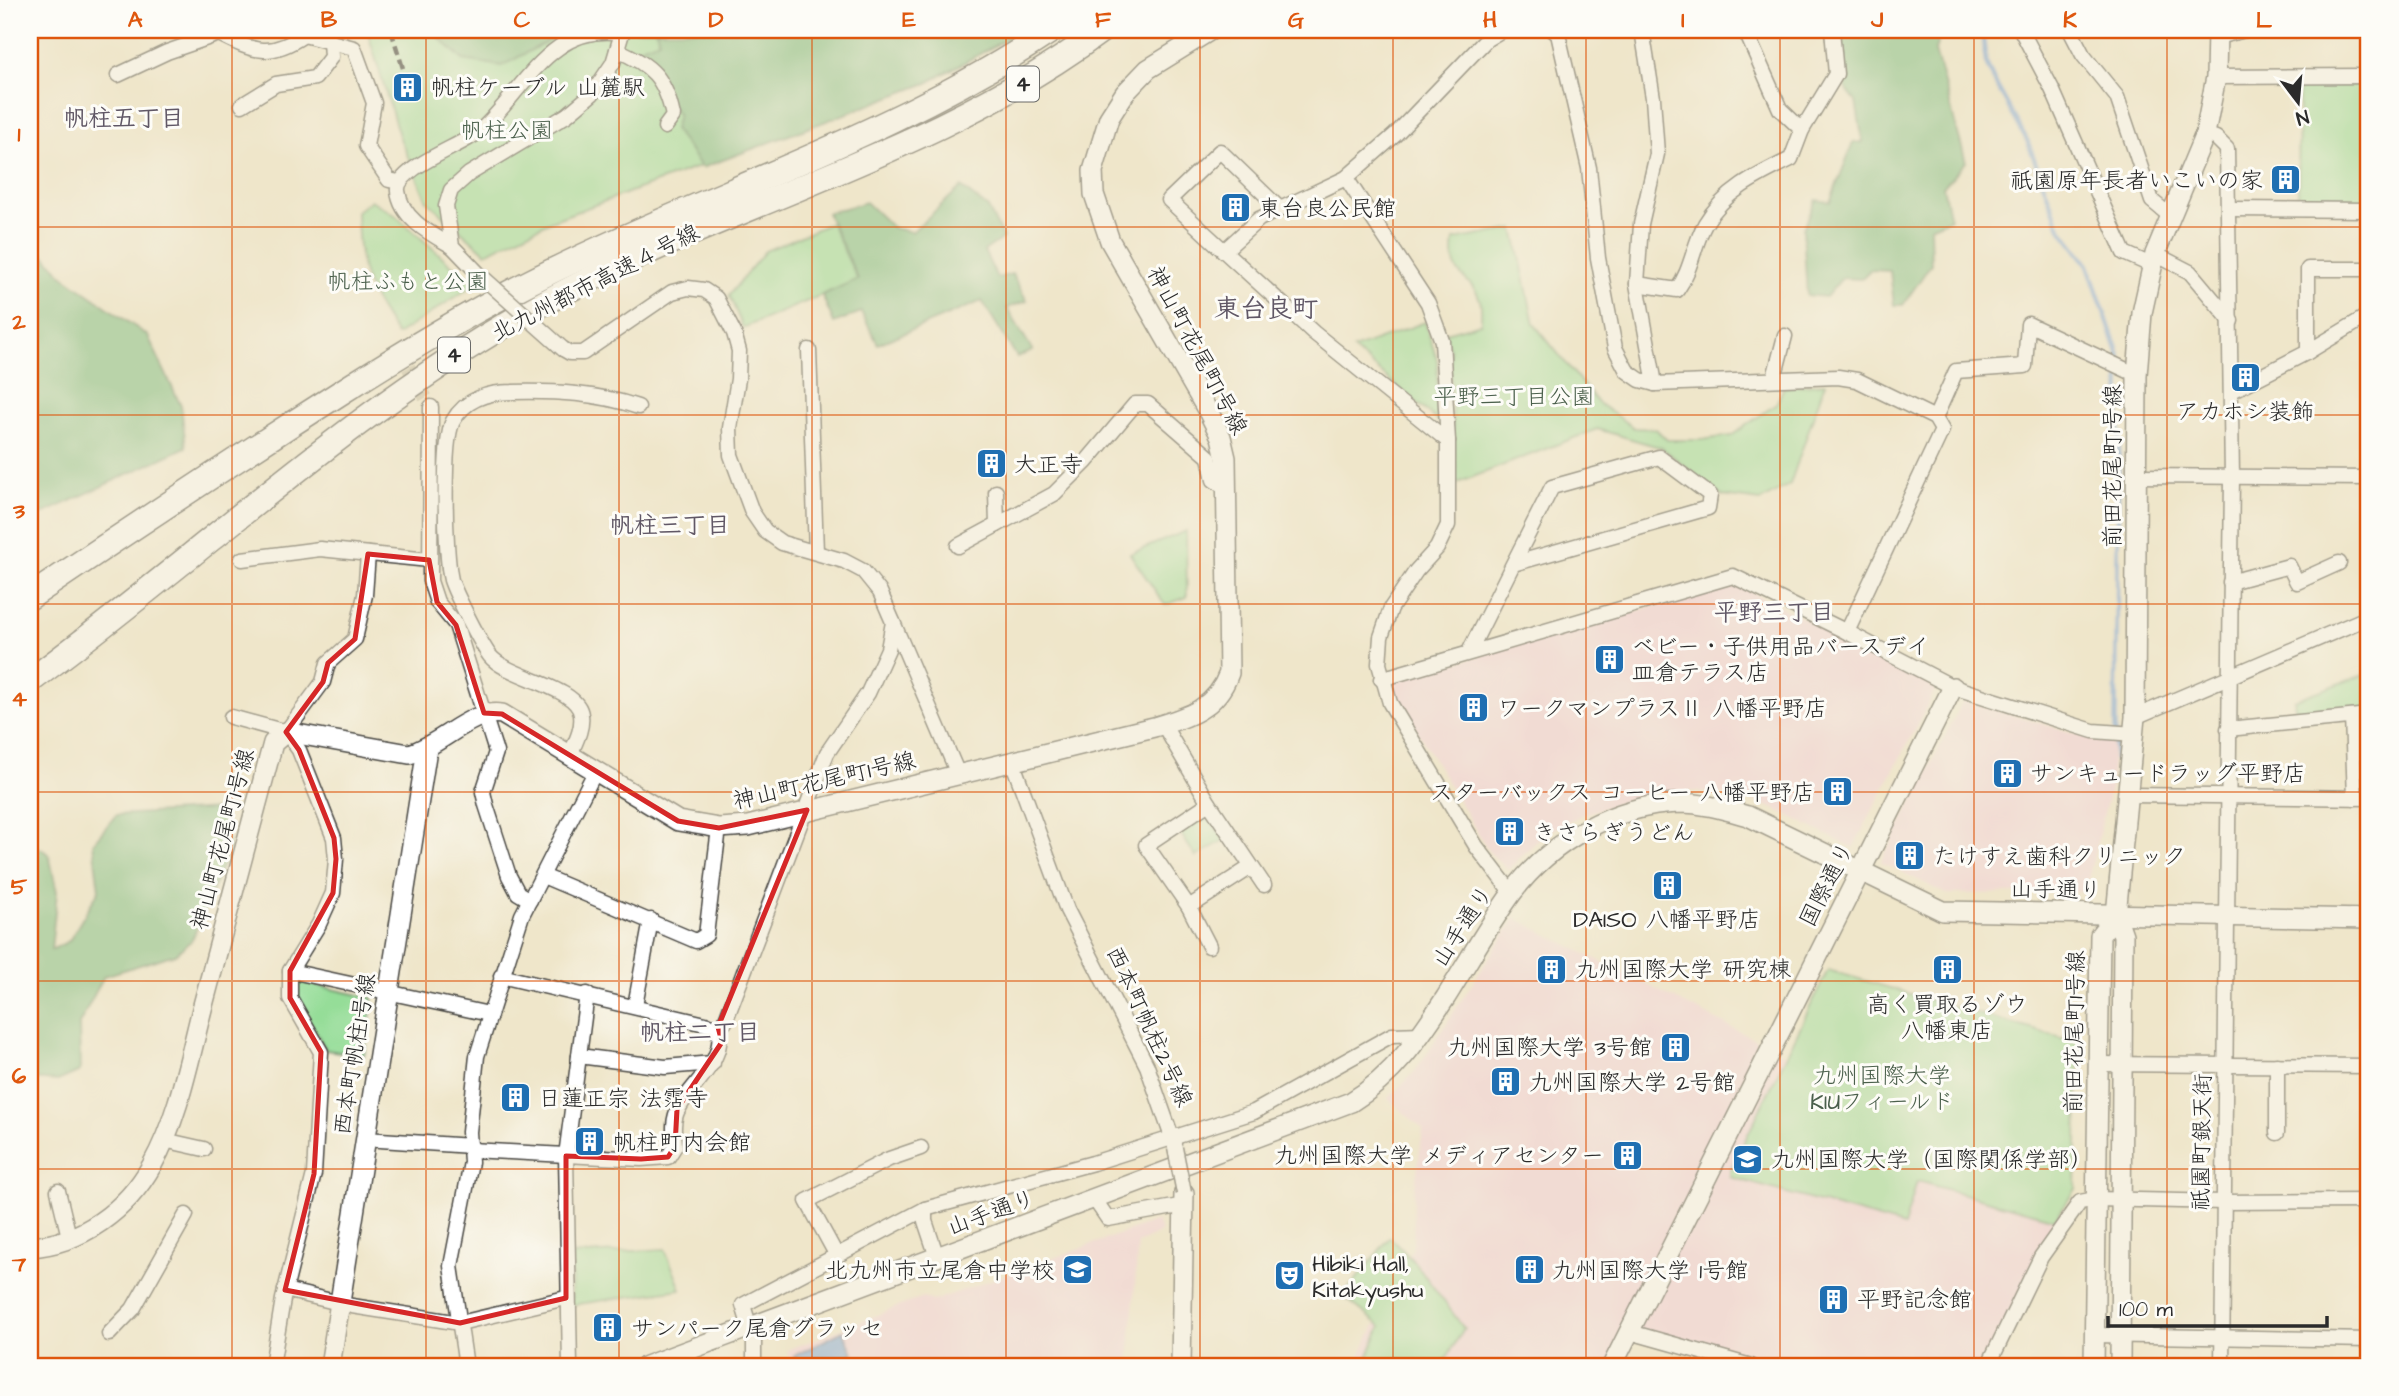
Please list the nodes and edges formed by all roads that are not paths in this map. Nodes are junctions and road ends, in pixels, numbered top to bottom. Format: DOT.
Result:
graph roads {
  1 [pos="1052,30"];
  2 [pos="1102,30"];
  3 [pos="1211,30"];
  4 [pos="1502,30"];
  5 [pos="1642,30"];
  6 [pos="1745,30"];
  7 [pos="1832,30"];
  8 [pos="2021,30"];
  9 [pos="2070,30"];
  10 [pos="2245,30"];
  11 [pos="1557,31"];
  12 [pos="623,32"];
  13 [pos="2217,33"];
  14 [pos="330,41"];
  15 [pos="617,50"];
  16 [pos="118,75"];
  17 [pos="2216,76"];
  18 [pos="2369,76"];
  19 [pos="242,105"];
  20 [pos="666,127"];
  21 [pos="1802,130"];
  22 [pos="2205,134"];
  23 [pos="1346,178"];
  24 [pos="399,182"];
  25 [pos="1279,208"];
  26 [pos="2229,209"];
  27 [pos="2369,210"];
  28 [pos="2169,215"];
  29 [pos="452,246"];
  30 [pos="1224,251"];
  31 [pos="2153,259"];
  32 [pos="2369,269"];
  33 [pos="1637,284"];
  34 [pos="2369,315"];
  35 [pos="2231,321"];
  36 [pos="1785,336"];
  37 [pos="809,351"];
  38 [pos="2308,352"];
  39 [pos="2125,370"];
  40 [pos="1774,378"];
  41 [pos="1655,384"];
  42 [pos="2232,391"];
  43 [pos="431,407"];
  44 [pos="638,407"];
  45 [pos="1935,418"];
  46 [pos="1448,441"];
  47 [pos="2137,476"];
  48 [pos="2232,477"];
  49 [pos="2369,478"];
  50 [pos="1226,488"];
  51 [pos="996,492"];
  52 [pos="997,525"];
  53 [pos="958,546"];
  54 [pos="816,552"];
  55 [pos="368,554"];
  56 [pos="242,559"];
  57 [pos="429,560"];
  58 [pos="2339,563"];
  59 [pos="1513,564"];
  60 [pos="2230,582"];
  61 [pos="30,597"];
  62 [pos="2369,617"];
  63 [pos="893,622"];
  64 [pos="1847,632"];
  65 [pos="1469,652"];
  66 [pos="2229,677"];
  67 [pos="1381,679"];
  68 [pos="30,681"];
  69 [pos="1953,687"];
  70 [pos="484,713"];
  71 [pos="2369,715"];
  72 [pos="231,717"];
  73 [pos="2352,717"];
  74 [pos="1163,724"];
  75 [pos="2125,729"];
  76 [pos="2228,729"];
  77 [pos="286,732"];
  78 [pos="427,749"];
  79 [pos="570,755"];
  80 [pos="1012,761"];
  81 [pos="595,772"];
  82 [pos="958,774"];
  83 [pos="2128,795"];
  84 [pos="2227,796"];
  85 [pos="2362,798"];
  86 [pos="1209,803"];
  87 [pos="807,810"];
  88 [pos="719,828"];
  89 [pos="1251,867"];
  90 [pos="1860,870"];
  91 [pos="543,876"];
  92 [pos="1265,885"];
  93 [pos="1512,893"];
  94 [pos="530,900"];
  95 [pos="1189,907"];
  96 [pos="2116,915"];
  97 [pos="2227,918"];
  98 [pos="2369,919"];
  99 [pos="651,920"];
  100 [pos="1209,946"];
  101 [pos="290,971"];
  102 [pos="502,976"];
  103 [pos="587,994"];
  104 [pos="388,995"];
  105 [pos="635,1006"];
  106 [pos="489,1014"];
  107 [pos="718,1027"];
  108 [pos="1422,1034"];
  109 [pos="579,1056"];
  110 [pos="713,1063"];
  111 [pos="2122,1063"];
  112 [pos="2098,1064"];
  113 [pos="2225,1065"];
  114 [pos="2277,1065"];
  115 [pos="2369,1066"];
  116 [pos="2277,1133"];
  117 [pos="365,1139"];
  118 [pos="164,1140"];
  119 [pos="1174,1142"];
  120 [pos="471,1148"];
  121 [pos="204,1149"];
  122 [pos="921,1149"];
  123 [pos="566,1156"];
  124 [pos="58,1191"];
  125 [pos="1184,1199"];
  126 [pos="2096,1199"];
  127 [pos="2121,1199"];
  128 [pos="1095,1200"];
  129 [pos="2369,1201"];
  130 [pos="2223,1202"];
  131 [pos="925,1209"];
  132 [pos="186,1215"];
  133 [pos="70,1241"];
  134 [pos="30,1247"];
  135 [pos="837,1256"];
  136 [pos="937,1257"];
  137 [pos="285,1290"];
  138 [pos="566,1298"];
  139 [pos="338,1301"];
  140 [pos="460,1323"];
  141 [pos="750,1326"];
  142 [pos="1630,1332"];
  143 [pos="109,1334"];
  144 [pos="2094,1335"];
  145 [pos="2119,1335"];
  146 [pos="2222,1337"];
  147 [pos="2369,1340"];
  148 [pos="272,1366"];
  149 [pos="330,1366"];
  150 [pos="466,1366"];
  151 [pos="570,1366"];
  152 [pos="646,1366"];
  153 [pos="754,1366"];
  154 [pos="1181,1366"];
  155 [pos="1612,1366"];
  156 [pos="1751,1366"];
  157 [pos="1988,1366"];
  158 [pos="2094,1366"];
  159 [pos="2120,1366"];
  160 [pos="2222,1366"];
  1 -- 61 [label="highway, 北九州都市高速４号線 / 4"];
  2 -- 68 [label="highway, 北九州都市高速４号線 / 4"];
  3 -- 50 [label="street, 神山町花尾町1号線"];
  4 -- 23 [label="street"];
  5 -- 33 [label="street"];
  6 -- 21 [label="street"];
  7 -- 21 [label="street"];
  8 -- 31 [label="street"];
  9 -- 28 [label="street"];
  10 -- 13 [label="street"];
  11 -- 41 [label="street"];
  12 -- 15 [label="street"];
  12 -- 24 [label="street"];
  13 -- 17 [label="street, 前田花尾町1号線"];
  14 -- 16 [label="street"];
  14 -- 19 [label="street"];
  14 -- 24 [label="street"];
  15 -- 20 [label="street"];
  15 -- 29 [label="street"];
  17 -- 18 [label="street"];
  17 -- 22 [label="street, 前田花尾町1号線"];
  21 -- 33 [label="street"];
  22 -- 26 [label="street, 祇園町銀天街"];
  22 -- 28 [label="street, 前田花尾町1号線"];
  23 -- 25 [label="street"];
  23 -- 46 [label="street"];
  24 -- 29 [label="street"];
  25 -- 30 [label="street"];
  25 -- 30 [label="street"];
  26 -- 27 [label="street"];
  26 -- 35 [label="street, 祇園町銀天街"];
  28 -- 31 [label="street, 前田花尾町1号線"];
  29 -- 54 [label="street, bridge"];
  30 -- 46 [label="street"];
  31 -- 35 [label="street"];
  31 -- 39 [label="street, 前田花尾町1号線"];
  32 -- 38 [label="street"];
  33 -- 41 [label="street"];
  34 -- 38 [label="street"];
  35 -- 42 [label="street, 祇園町銀天街"];
  36 -- 40 [label="street"];
  37 -- 54 [label="street"];
  38 -- 42 [label="street"];
  39 -- 45 [label="street"];
  39 -- 47 [label="street, 前田花尾町1号線"];
  40 -- 41 [label="street"];
  40 -- 45 [label="street"];
  42 -- 48 [label="street, 祇園町銀天街"];
  43 -- 57 [label="street"];
  44 -- 79 [label="street"];
  45 -- 64 [label="street"];
  46 -- 67 [label="street"];
  47 -- 48 [label="street"];
  47 -- 75 [label="street, 前田花尾町1号線"];
  48 -- 49 [label="street"];
  48 -- 60 [label="street, 祇園町銀天街"];
  50 -- 52 [label="street"];
  50 -- 74 [label="street, 神山町花尾町1号線"];
  51 -- 52 [label="street"];
  52 -- 53 [label="street"];
  54 -- 63 [label="street"];
  55 -- 56 [label="street"];
  55 -- 57 [label="street"];
  55 -- 77 [label="street"];
  57 -- 70 [label="street"];
  58 -- 60 [label="street"];
  59 -- 59 [label="street"];
  59 -- 65 [label="street"];
  60 -- 66 [label="street, 祇園町銀天街"];
  62 -- 66 [label="street"];
  63 -- 82 [label="street"];
  63 -- 87 [label="street"];
  64 -- 65 [label="street"];
  64 -- 69 [label="street"];
  65 -- 67 [label="street"];
  66 -- 75 [label="street"];
  66 -- 76 [label="street, 祇園町銀天街"];
  67 -- 93 [label="street"];
  69 -- 75 [label="street"];
  69 -- 90 [label="street, 国際通り"];
  70 -- 78 [label="street, 神山町花尾町1号線"];
  70 -- 79 [label="street, 神山町花尾町1号線"];
  70 -- 94 [label="street"];
  71 -- 73 [label="street"];
  72 -- 77 [label="street"];
  73 -- 76 [label="street"];
  73 -- 85 [label="street"];
  74 -- 80 [label="street, 神山町花尾町1号線"];
  74 -- 86 [label="street"];
  75 -- 83 [label="street, 前田花尾町1号線"];
  76 -- 84 [label="street, 祇園町銀天街"];
  77 -- 78 [label="street, 神山町花尾町1号線"];
  77 -- 101 [label="street"];
  77 -- 118 [label="street, 神山町花尾町1号線"];
  78 -- 104 [label="street, 西本町帆柱1号線"];
  79 -- 81 [label="street, 神山町花尾町1号線"];
  80 -- 82 [label="street, 神山町花尾町1号線"];
  80 -- 119 [label="street, 西本町帆柱2号線"];
  81 -- 88 [label="street, 神山町花尾町1号線"];
  81 -- 91 [label="street"];
  82 -- 87 [label="street, 神山町花尾町1号線"];
  83 -- 84 [label="street"];
  83 -- 96 [label="street, 前田花尾町1号線"];
  84 -- 85 [label="street"];
  84 -- 97 [label="street, 祇園町銀天街"];
  86 -- 89 [label="street"];
  86 -- 95 [label="street"];
  87 -- 88 [label="street, 神山町花尾町1号線"];
  87 -- 107 [label="street"];
  88 -- 99 [label="street"];
  89 -- 92 [label="street"];
  89 -- 95 [label="street"];
  90 -- 93 [label="street, 山手通り"];
  90 -- 96 [label="street, 山手通り"];
  90 -- 142 [label="street, 国際通り"];
  91 -- 94 [label="street"];
  91 -- 99 [label="street"];
  93 -- 108 [label="street, 山手通り"];
  94 -- 102 [label="street"];
  95 -- 100 [label="street"];
  96 -- 97 [label="street, 山手通り"];
  96 -- 111 [label="street, 前田花尾町1号線"];
  96 -- 112 [label="street, 前田花尾町1号線"];
  97 -- 98 [label="street, 山手通り"];
  97 -- 113 [label="street, 祇園町銀天街"];
  99 -- 105 [label="street"];
  101 -- 104 [label="street"];
  101 -- 137 [label="street"];
  102 -- 103 [label="street"];
  102 -- 106 [label="street"];
  103 -- 105 [label="street"];
  103 -- 109 [label="street"];
  104 -- 106 [label="street"];
  104 -- 117 [label="street, 西本町帆柱1号線"];
  105 -- 107 [label="street"];
  106 -- 120 [label="street"];
  107 -- 110 [label="street"];
  108 -- 119 [label="street"];
  108 -- 128 [label="street, 山手通り"];
  109 -- 110 [label="street"];
  109 -- 123 [label="street"];
  110 -- 123 [label="street"];
  111 -- 112 [label="street"];
  111 -- 113 [label="street"];
  111 -- 127 [label="street, 前田花尾町1号線"];
  112 -- 126 [label="street, 前田花尾町1号線"];
  113 -- 114 [label="street"];
  113 -- 130 [label="street, 祇園町銀天街"];
  114 -- 115 [label="street"];
  114 -- 116 [label="street"];
  117 -- 120 [label="street"];
  117 -- 139 [label="street, 西本町帆柱1号線"];
  118 -- 121 [label="street"];
  118 -- 133 [label="street, 神山町花尾町1号線"];
  119 -- 125 [label="street, 西本町帆柱2号線, bridge"];
  119 -- 131 [label="street"];
  120 -- 123 [label="street"];
  120 -- 140 [label="street"];
  122 -- 135 [label="street"];
  123 -- 138 [label="street"];
  124 -- 133 [label="street"];
  125 -- 128 [label="street"];
  125 -- 154 [label="street, 西本町帆柱2号線"];
  126 -- 127 [label="street"];
  126 -- 144 [label="street, 前田花尾町1号線"];
  126 -- 157 [label="street"];
  127 -- 130 [label="street"];
  127 -- 145 [label="street, 前田花尾町1号線"];
  128 -- 136 [label="street, 山手通り"];
  129 -- 130 [label="street"];
  130 -- 146 [label="street, 祇園町銀天街"];
  131 -- 135 [label="street"];
  131 -- 136 [label="street"];
  132 -- 143 [label="street"];
  133 -- 134 [label="street, 神山町花尾町1号線"];
  135 -- 141 [label="street"];
  136 -- 141 [label="street, 山手通り"];
  137 -- 139 [label="street"];
  137 -- 148 [label="street"];
  138 -- 140 [label="street"];
  138 -- 151 [label="street"];
  139 -- 140 [label="street"];
  139 -- 149 [label="street, 西本町帆柱1号線"];
  140 -- 150 [label="street"];
  141 -- 152 [label="street, 山手通り"];
  141 -- 153 [label="street"];
  142 -- 155 [label="street, 国際通り"];
  142 -- 156 [label="street"];
  144 -- 145 [label="street"];
  144 -- 158 [label="street, 前田花尾町1号線"];
  145 -- 146 [label="street"];
  145 -- 159 [label="street, 前田花尾町1号線"];
  146 -- 147 [label="street"];
  146 -- 160 [label="street, 祇園町銀天街"];
}
